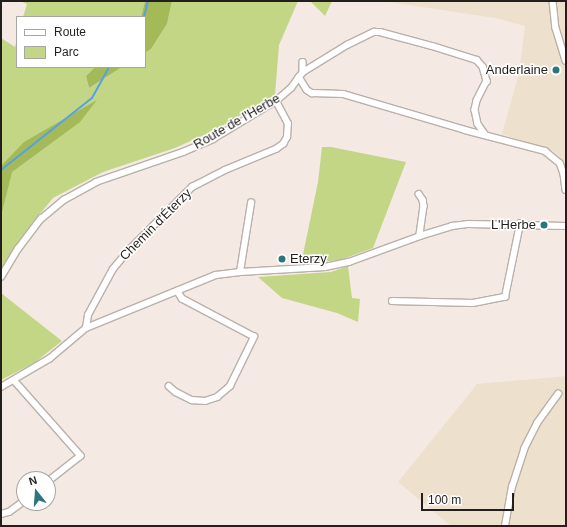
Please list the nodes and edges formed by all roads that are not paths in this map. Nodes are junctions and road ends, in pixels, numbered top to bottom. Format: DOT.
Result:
graph roads {
  1 [pos="553,1"];
  2 [pos="566,60"];
  3 [pos="303,62"];
  4 [pos="301,75"];
  5 [pos="276,101"];
  6 [pos="478,124"];
  7 [pos="465,130"];
  8 [pos="485,134"];
  9 [pos="566,190"];
  10 [pos="419,194"];
  11 [pos="251,203"];
  12 [pos="520,224"];
  13 [pos="566,226"];
  14 [pos="420,236"];
  15 [pos="240,272"];
  16 [pos="1,277"];
  17 [pos="177,290"];
  18 [pos="392,301"];
  19 [pos="86,328"];
  20 [pos="14,380"];
  21 [pos="169,386"];
  22 [pos="1,387"];
  23 [pos="558,394"];
  24 [pos="56,476"];
  25 [pos="16,507"];
  26 [pos="1,514"];
  27 [pos="505,526"];
  1 -- 2 [label="street"];
  3 -- 4 [label="street"];
  4 -- 5 [label="street, Route de l'Herbe"];
  4 -- 6 [label="street, Route de l'Herbe"];
  4 -- 7 [label="street"];
  5 -- 16 [label="street, Route de l'Herbe"];
  5 -- 19 [label="street, Chemin d'Éterzy"];
  6 -- 7 [label="street"];
  6 -- 8 [label="street"];
  7 -- 8 [label="street"];
  8 -- 9 [label="street"];
  10 -- 14 [label="street"];
  11 -- 15 [label="street"];
  12 -- 13 [label="street"];
  12 -- 14 [label="street"];
  12 -- 18 [label="street"];
  14 -- 15 [label="street"];
  15 -- 17 [label="street"];
  17 -- 19 [label="street"];
  17 -- 21 [label="street"];
  19 -- 20 [label="street"];
  20 -- 22 [label="street"];
  20 -- 24 [label="street"];
  23 -- 27 [label="street"];
  25 -- 26 [label="street"];
}
